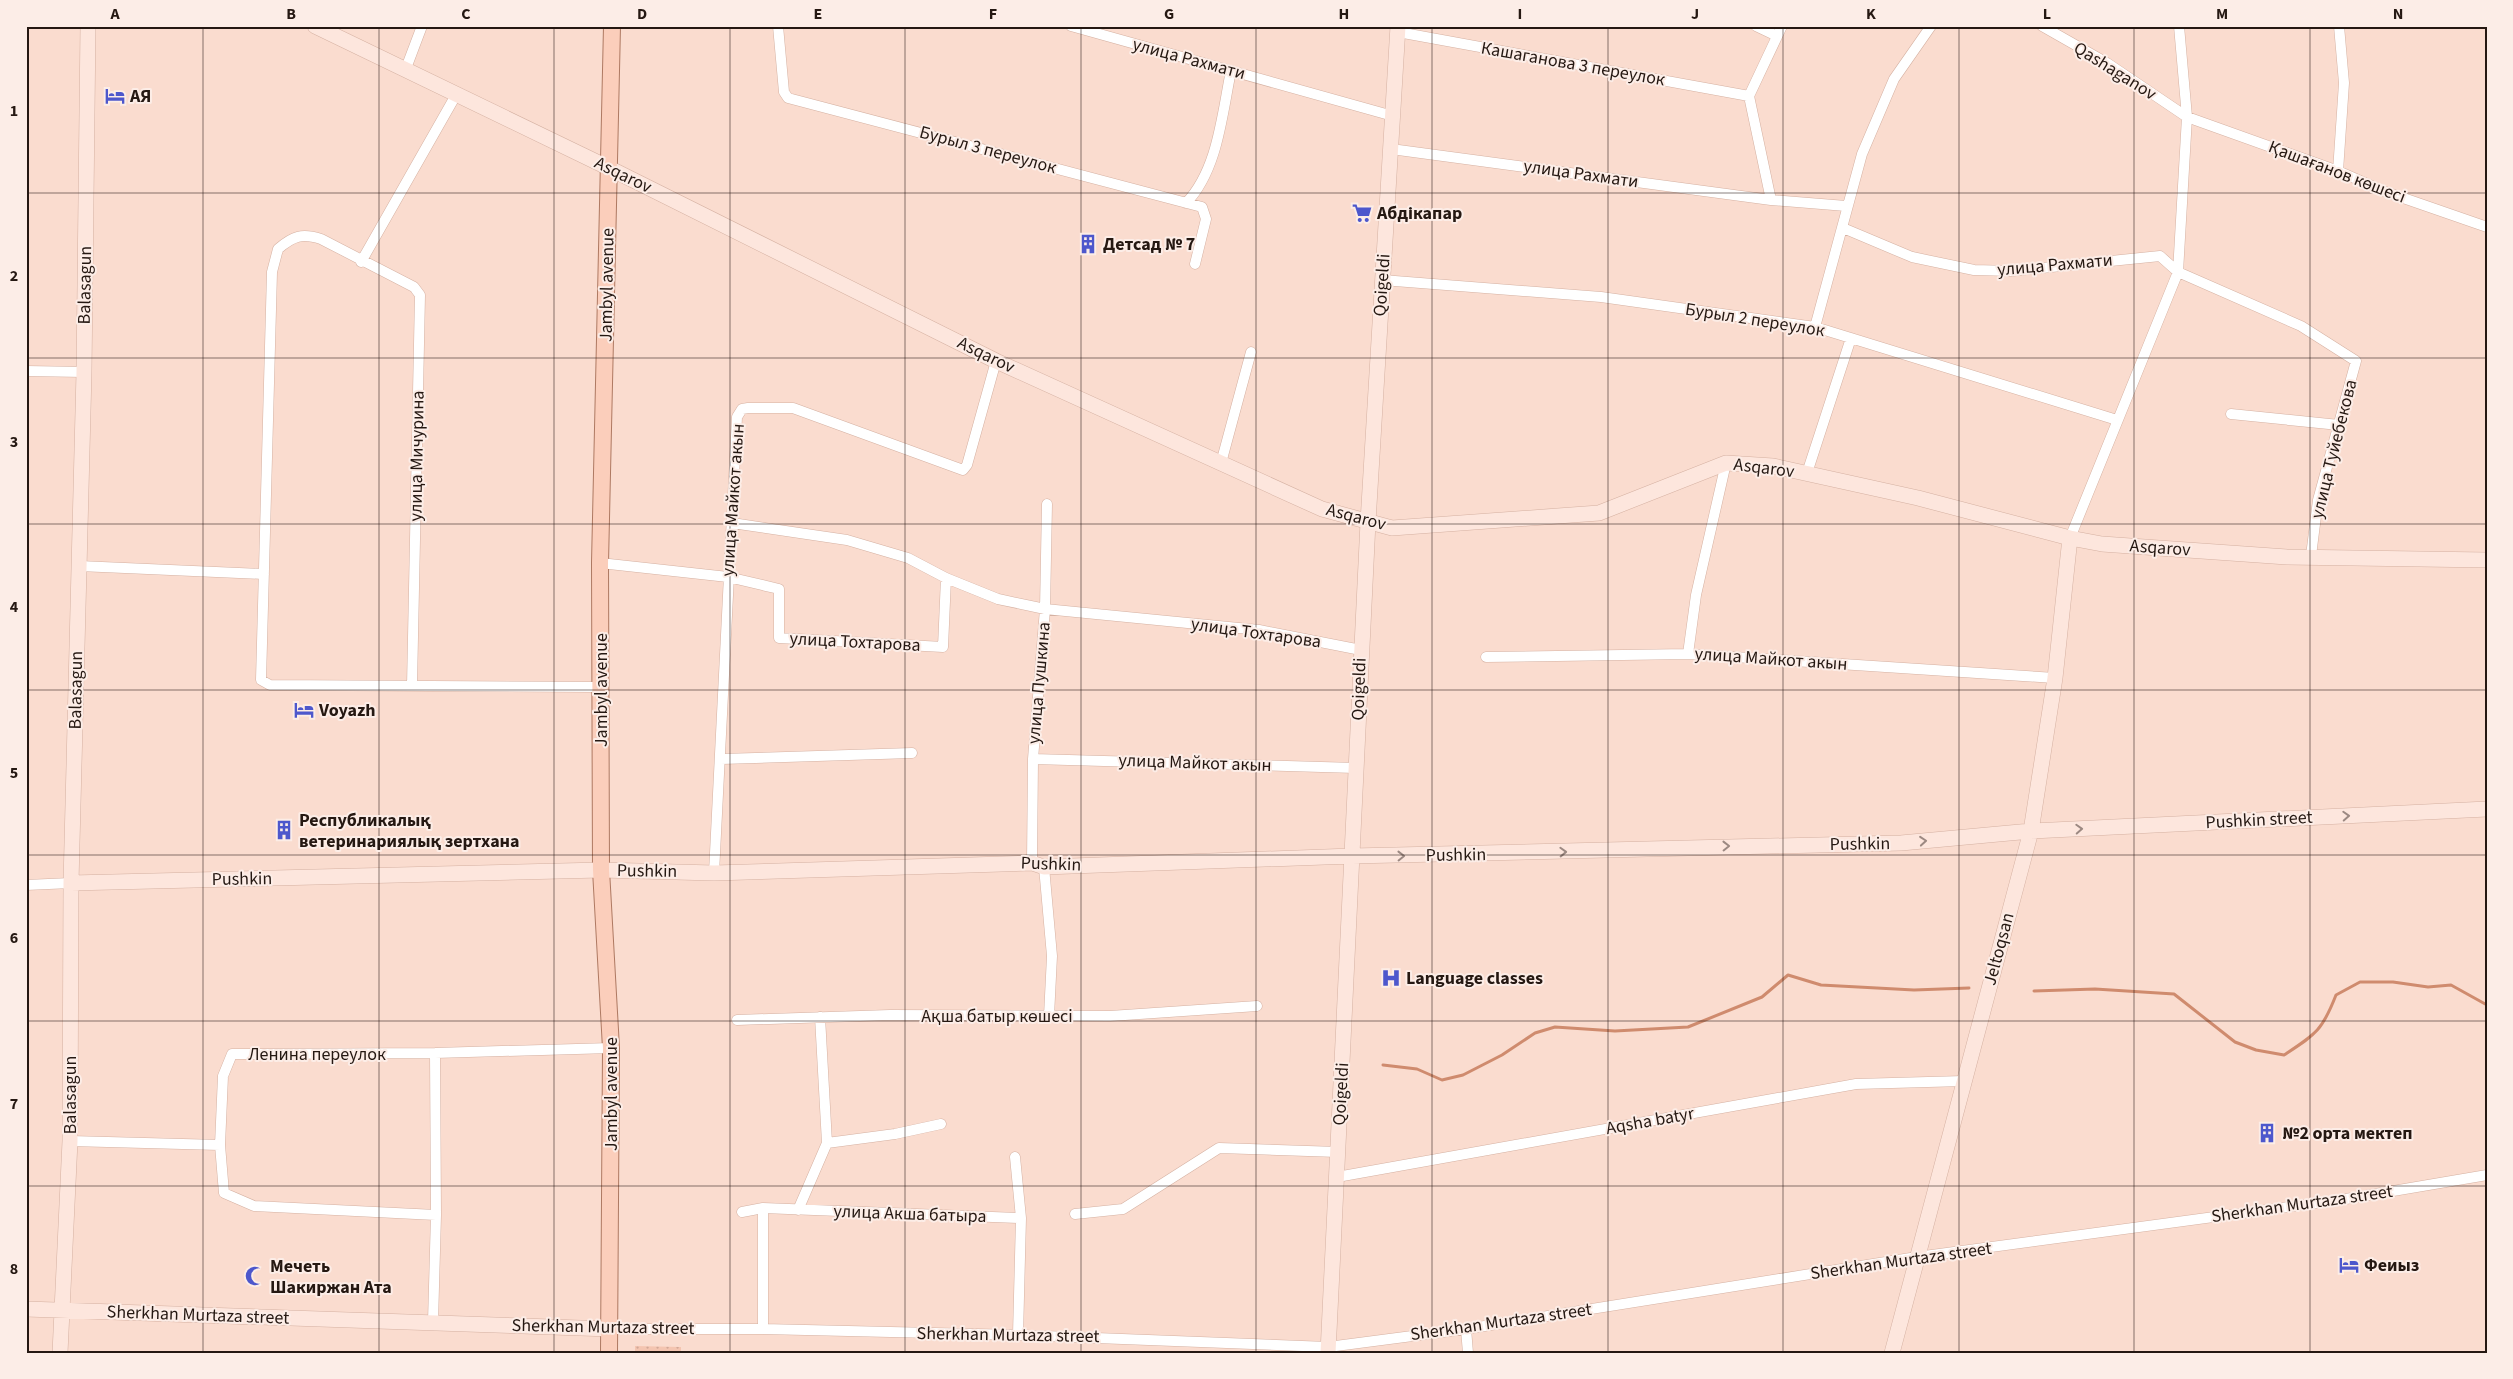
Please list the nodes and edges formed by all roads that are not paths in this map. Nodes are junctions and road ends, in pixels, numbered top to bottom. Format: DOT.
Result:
graph roads {
  1 [pos="88,26"];
  2 [pos="314,26"];
  3 [pos="422,26"];
  4 [pos="612,26"];
  5 [pos="778,26"];
  6 [pos="1071,26"];
  7 [pos="1756,26"];
  8 [pos="1931,26"];
  9 [pos="2042,26"];
  10 [pos="2179,26"];
  11 [pos="2339,26"];
  12 [pos="1398,29"];
  13 [pos="1780,31"];
  14 [pos="406,71"];
  15 [pos="1231,71"];
  16 [pos="456,95"];
  17 [pos="1749,96"];
  18 [pos="1393,116"];
  19 [pos="2187,117"];
  20 [pos="1391,149"];
  21 [pos="609,168"];
  22 [pos="2338,171"];
  23 [pos="1771,200"];
  24 [pos="1186,202"];
  25 [pos="1846,206"];
  26 [pos="2487,227"];
  27 [pos="1843,228"];
  28 [pos="361,262"];
  29 [pos="1195,264"];
  30 [pos="2178,272"];
  31 [pos="1382,280"];
  32 [pos="1815,327"];
  33 [pos="1850,338"];
  34 [pos="1251,352"];
  35 [pos="996,361"];
  36 [pos="26,371"];
  37 [pos="84,372"];
  38 [pos="2231,414"];
  39 [pos="2117,420"];
  40 [pos="2339,425"];
  41 [pos="1221,463"];
  42 [pos="1726,463"];
  43 [pos="1807,473"];
  44 [pos="1047,504"];
  45 [pos="1368,522"];
  46 [pos="732,523"];
  47 [pos="2070,538"];
  48 [pos="2311,556"];
  49 [pos="2487,560"];
  50 [pos="600,563"];
  51 [pos="79,566"];
  52 [pos="264,574"];
  53 [pos="728,577"];
  54 [pos="946,578"];
  55 [pos="1045,609"];
  56 [pos="1361,650"];
  57 [pos="1688,654"];
  58 [pos="1486,657"];
  59 [pos="2055,678"];
  60 [pos="412,686"];
  61 [pos="602,687"];
  62 [pos="912,753"];
  63 [pos="721,759"];
  64 [pos="1033,759"];
  65 [pos="1356,768"];
  66 [pos="2487,809"];
  67 [pos="2030,831"];
  68 [pos="1352,856"];
  69 [pos="1038,865"];
  70 [pos="601,870"];
  71 [pos="714,873"];
  72 [pos="71,883"];
  73 [pos="26,885"];
  74 [pos="1257,1006"];
  75 [pos="1048,1016"];
  76 [pos="820,1017"];
  77 [pos="737,1020"];
  78 [pos="612,1048"];
  79 [pos="435,1053"];
  80 [pos="1964,1081"];
  81 [pos="941,1124"];
  82 [pos="70,1141"];
  83 [pos="827,1143"];
  84 [pos="220,1145"];
  85 [pos="1338,1152"];
  86 [pos="1015,1157"];
  87 [pos="2487,1175"];
  88 [pos="1337,1177"];
  89 [pos="763,1208"];
  90 [pos="798,1210"];
  91 [pos="742,1212"];
  92 [pos="1075,1214"];
  93 [pos="436,1215"];
  94 [pos="1021,1218"];
  95 [pos="1917,1257"];
  96 [pos="26,1309"];
  97 [pos="61,1311"];
  98 [pos="433,1322"];
  99 [pos="610,1329"];
  100 [pos="763,1329"];
  101 [pos="1466,1329"];
  102 [pos="1018,1335"];
  103 [pos="1328,1350"];
  104 [pos="60,1353"];
  105 [pos="609,1353"];
  106 [pos="1468,1353"];
  107 [pos="1892,1353"];
  1 -- 37 [label="street, Balasagun"];
  2 -- 14 [label="street, Asqarov"];
  3 -- 14 [label="street"];
  4 -- 21 [label="main road, Jambyl avenue"];
  5 -- 24 [label="street, Бурыл 3 переулок"];
  6 -- 15 [label="street, улица Рахмати"];
  7 -- 13 [label="street"];
  8 -- 25 [label="street"];
  9 -- 19 [label="street, Qashaganov"];
  10 -- 19 [label="street"];
  11 -- 22 [label="street"];
  12 -- 17 [label="street, Кашаганова 3 переулок"];
  12 -- 18 [label="street, Qoigeldi"];
  13 -- 17 [label="street"];
  14 -- 16 [label="street, Asqarov"];
  15 -- 18 [label="street, улица Рахмати"];
  15 -- 24 [label="street"];
  16 -- 21 [label="street, Asqarov"];
  16 -- 28 [label="street"];
  17 -- 23 [label="street"];
  18 -- 20 [label="street, Qoigeldi"];
  19 -- 22 [label="street, Қашағанов көшесі"];
  19 -- 30 [label="street"];
  20 -- 23 [label="street, улица Рахмати"];
  20 -- 31 [label="street, Qoigeldi"];
  21 -- 35 [label="street, Asqarov"];
  21 -- 50 [label="main road, Jambyl avenue"];
  22 -- 26 [label="street, Қашағанов көшесі"];
  23 -- 25 [label="street"];
  24 -- 29 [label="street, Бурыл 3 переулок"];
  25 -- 27 [label="street"];
  27 -- 30 [label="street, улица Рахмати"];
  27 -- 32 [label="street"];
  28 -- 52 [label="street, улица Мичурина"];
  28 -- 60 [label="street, улица Мичурина"];
  30 -- 39 [label="street"];
  30 -- 40 [label="street, улица Туйебекова"];
  31 -- 32 [label="street, Бурыл 2 переулок"];
  31 -- 45 [label="street, Qoigeldi"];
  32 -- 33 [label="street, Бурыл 2 переулок"];
  33 -- 39 [label="street, Бурыл 2 переулок"];
  33 -- 43 [label="street"];
  34 -- 41 [label="street"];
  35 -- 41 [label="street, Asqarov"];
  35 -- 46 [label="street, улица Майкот акын"];
  36 -- 37 [label="street"];
  37 -- 51 [label="street, Balasagun"];
  38 -- 40 [label="street"];
  39 -- 47 [label="street"];
  40 -- 48 [label="street, улица Туйебекова"];
  41 -- 45 [label="street, Asqarov"];
  42 -- 43 [label="street, Asqarov"];
  42 -- 45 [label="street, Asqarov"];
  42 -- 57 [label="street"];
  43 -- 47 [label="street, Asqarov"];
  44 -- 55 [label="street, улица Пушкина"];
  45 -- 56 [label="street, Qoigeldi"];
  46 -- 53 [label="street, улица Майкот акын"];
  46 -- 54 [label="street, улица Тохтарова"];
  47 -- 48 [label="street, Asqarov"];
  47 -- 59 [label="street, Jeltoqsan"];
  48 -- 49 [label="street, Asqarov"];
  50 -- 53 [label="street, улица Тохтарова"];
  50 -- 61 [label="main road, Jambyl avenue"];
  51 -- 52 [label="street"];
  51 -- 72 [label="street, Balasagun"];
  52 -- 60 [label="street, улица Мичурина"];
  53 -- 54 [label="street, улица Тохтарова"];
  53 -- 63 [label="street, улица Майкот акын"];
  54 -- 55 [label="street, улица Тохтарова"];
  55 -- 56 [label="street, улица Тохтарова"];
  55 -- 64 [label="street, улица Пушкина"];
  56 -- 65 [label="street, Qoigeldi"];
  57 -- 58 [label="street, улица Майкот акын"];
  57 -- 59 [label="street, улица Майкот акын"];
  59 -- 67 [label="street, Jeltoqsan"];
  60 -- 61 [label="street, улица Мичурина"];
  61 -- 70 [label="main road, Jambyl avenue"];
  62 -- 63 [label="street"];
  63 -- 71 [label="street, улица Майкот акын"];
  64 -- 65 [label="street, улица Майкот акын"];
  64 -- 69 [label="street, улица Пушкина"];
  65 -- 68 [label="street, Qoigeldi"];
  67 -- 66 [label="street, Pushkin street, one-way"];
  68 -- 67 [label="street, Pushkin, one-way"];
  67 -- 80 [label="street, Jeltoqsan"];
  68 -- 69 [label="street, Pushkin"];
  68 -- 85 [label="street, Qoigeldi"];
  69 -- 71 [label="street, Pushkin"];
  69 -- 75 [label="street, улица Пушкина"];
  70 -- 71 [label="street, Pushkin"];
  70 -- 72 [label="street, Pushkin"];
  70 -- 78 [label="main road, Jambyl avenue"];
  72 -- 73 [label="street"];
  72 -- 82 [label="street, Balasagun"];
  74 -- 75 [label="street, Ақша батыр көшесі"];
  75 -- 76 [label="street, Ақша батыр көшесі"];
  76 -- 77 [label="street, Ақша батыр көшесі"];
  76 -- 83 [label="street"];
  78 -- 79 [label="street, Ленина переулок"];
  78 -- 99 [label="main road, Jambyl avenue"];
  79 -- 84 [label="street, Ленина переулок"];
  79 -- 93 [label="street"];
  80 -- 88 [label="street, Aqsha batyr"];
  80 -- 95 [label="street, Jeltoqsan"];
  81 -- 83 [label="street"];
  82 -- 84 [label="street"];
  82 -- 97 [label="street, Balasagun"];
  83 -- 90 [label="street"];
  84 -- 93 [label="street, Ленина переулок"];
  85 -- 88 [label="street, Qoigeldi"];
  85 -- 92 [label="street"];
  86 -- 94 [label="street"];
  87 -- 95 [label="street, Sherkhan Murtaza street"];
  88 -- 103 [label="street, Qoigeldi"];
  89 -- 90 [label="street, улица Акша батыра"];
  89 -- 91 [label="street, улица Акша батыра"];
  89 -- 100 [label="street"];
  90 -- 94 [label="street, улица Акша батыра"];
  93 -- 98 [label="street"];
  94 -- 102 [label="street"];
  95 -- 101 [label="street, Sherkhan Murtaza street"];
  95 -- 107 [label="street, Jeltoqsan"];
  96 -- 97 [label="street, Sherkhan Murtaza street"];
  97 -- 98 [label="street, Sherkhan Murtaza street"];
  97 -- 104 [label="street, Balasagun"];
  98 -- 99 [label="street, Sherkhan Murtaza street"];
  99 -- 100 [label="street, Sherkhan Murtaza street"];
  99 -- 105 [label="main road, Jambyl avenue"];
  100 -- 102 [label="street, Sherkhan Murtaza street"];
  101 -- 103 [label="street, Sherkhan Murtaza street"];
  101 -- 106 [label="street"];
  102 -- 103 [label="street, Sherkhan Murtaza street"];
}
